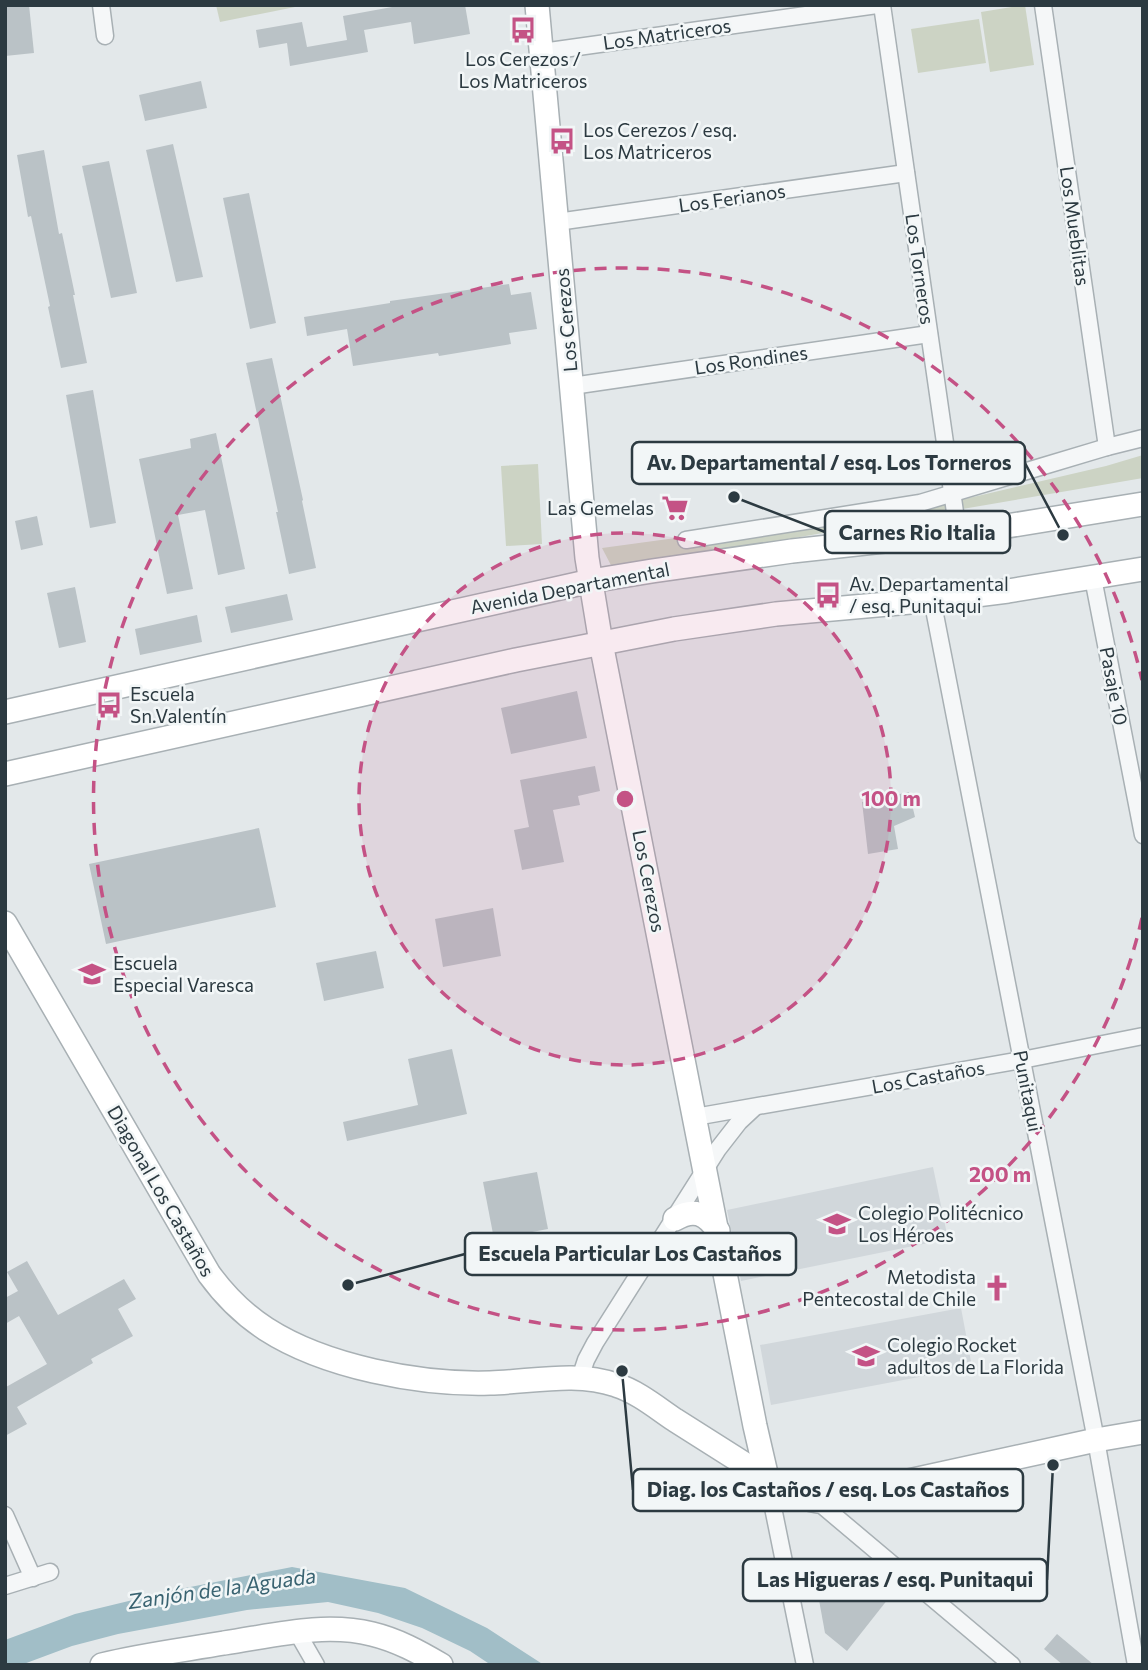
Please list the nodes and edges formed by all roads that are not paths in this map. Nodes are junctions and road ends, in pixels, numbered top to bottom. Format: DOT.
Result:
graph roads {
  1 [pos="101,5"];
  2 [pos="537,5"];
  3 [pos="877,5"];
  4 [pos="882,5"];
  5 [pos="1043,5"];
  6 [pos="105,36"];
  7 [pos="542,52"];
  8 [pos="906,173"];
  9 [pos="557,222"];
  10 [pos="929,334"];
  11 [pos="572,386"];
  12 [pos="1143,438"];
  13 [pos="1107,447"];
  14 [pos="952,492"];
  15 [pos="1143,504"];
  16 [pos="958,533"];
  17 [pos="686,540"];
  18 [pos="1143,569"];
  19 [pos="1093,578"];
  20 [pos="591,581"];
  21 [pos="932,599"];
  22 [pos="601,643"];
  23 [pos="5,712"];
  24 [pos="1143,741"];
  25 [pos="1125,744"];
  26 [pos="5,774"];
  27 [pos="1143,835"];
  28 [pos="5,923"];
  29 [pos="1143,1036"];
  30 [pos="1022,1060"];
  31 [pos="754,1108"];
  32 [pos="695,1117"];
  33 [pos="705,1170"];
  34 [pos="675,1219"];
  35 [pos="718,1231"];
  36 [pos="580,1378"];
  37 [pos="755,1426"];
  38 [pos="1143,1432"];
  39 [pos="1096,1440"];
  40 [pos="718,1448"];
  41 [pos="767,1478"];
  42 [pos="817,1501"];
  43 [pos="5,1515"];
  44 [pos="50,1572"];
  45 [pos="33,1577"];
  46 [pos="5,1586"];
  47 [pos="297,1632"];
  48 [pos="182,1658"];
  49 [pos="102,1665"];
  50 [pos="316,1665"];
  51 [pos="440,1665"];
  52 [pos="805,1665"];
  53 [pos="1012,1665"];
  54 [pos="1136,1665"];
  1 -- 6 [label="street"];
  2 -- 7 [label="street, Los Cerezos"];
  3 -- 7 [label="street, Los Matriceros"];
  4 -- 8 [label="street, Los Torneros"];
  5 -- 13 [label="street, Los Mueblitas"];
  7 -- 9 [label="street, Los Cerezos"];
  8 -- 9 [label="street, Los Ferianos"];
  8 -- 10 [label="street, Los Torneros"];
  9 -- 11 [label="street, Los Cerezos"];
  10 -- 11 [label="street, Los Rondines"];
  10 -- 14 [label="street, Los Torneros"];
  11 -- 20 [label="street, Los Cerezos"];
  12 -- 13 [label="street"];
  13 -- 14 [label="street"];
  14 -- 16 [label="street, Los Torneros"];
  14 -- 17 [label="street"];
  15 -- 16 [label="street, Avenida Departamental"];
  16 -- 20 [label="street, Avenida Departamental"];
  18 -- 19 [label="street"];
  19 -- 21 [label="street"];
  19 -- 25 [label="street, Pasaje 10"];
  20 -- 22 [label="street, Los Cerezos"];
  20 -- 23 [label="street, Avenida Departamental"];
  21 -- 22 [label="street"];
  21 -- 30 [label="street, Punitaqui"];
  22 -- 26 [label="street"];
  22 -- 32 [label="street, Los Cerezos"];
  24 -- 25 [label="street"];
  25 -- 27 [label="street, Pasaje 10"];
  28 -- 36 [label="street, Diagonal Los Castaños"];
  29 -- 30 [label="street, Los Castaños"];
  30 -- 31 [label="street, Los Castaños"];
  30 -- 39 [label="street, Punitaqui"];
  31 -- 32 [label="street, Los Castaños"];
  31 -- 33 [label="street"];
  32 -- 33 [label="street, Los Cerezos"];
  33 -- 34 [label="street"];
  33 -- 35 [label="street, Los Cerezos"];
  34 -- 35 [label="street"];
  34 -- 36 [label="street"];
  35 -- 37 [label="street, Los Cerezos"];
  36 -- 40 [label="street, Diagonal Los Castaños"];
  37 -- 40 [label="street"];
  37 -- 41 [label="street, Los Cerezos"];
  38 -- 39 [label="street"];
  39 -- 42 [label="street"];
  39 -- 54 [label="street, Punitaqui"];
  40 -- 41 [label="street, Diagonal Los Castaños"];
  41 -- 42 [label="street, Diagonal Los Castaños"];
  41 -- 52 [label="street, Los Cerezos"];
  42 -- 53 [label="street, Diagonal Los Castaños"];
  43 -- 45 [label="street"];
  44 -- 45 [label="street"];
  45 -- 46 [label="street"];
  47 -- 48 [label="street"];
  47 -- 50 [label="street"];
  47 -- 51 [label="street"];
  48 -- 49 [label="street"];
}
